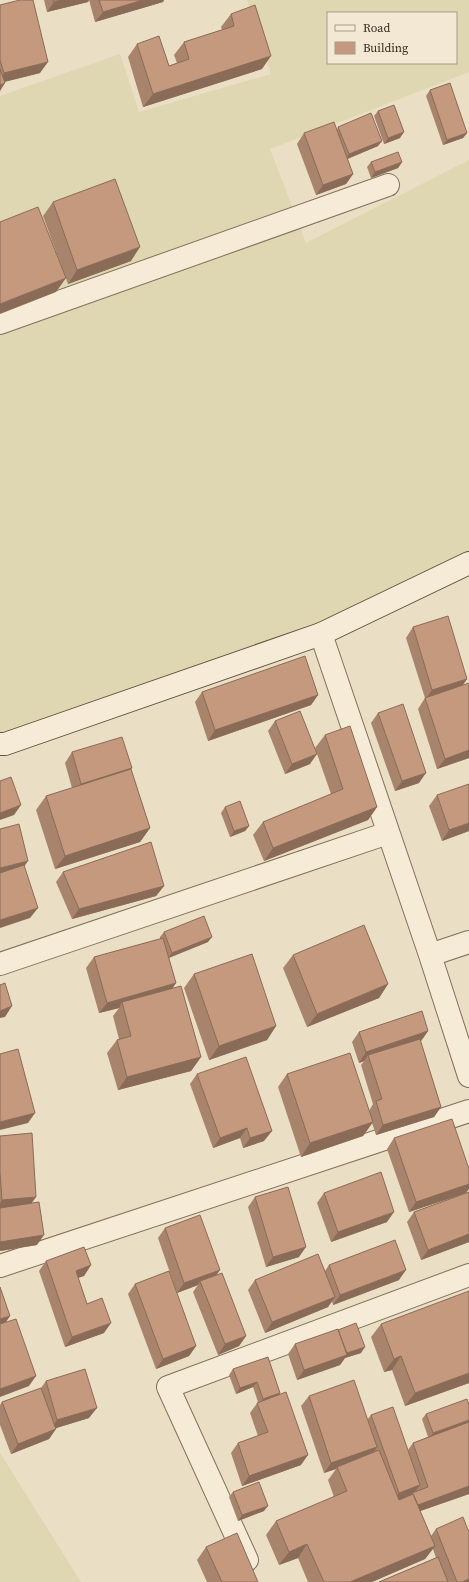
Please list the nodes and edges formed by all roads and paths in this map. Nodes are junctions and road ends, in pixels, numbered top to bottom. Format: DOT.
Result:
graph roads {
  1 [pos="388,185"];
  2 [pos="0,323"];
  3 [pos="469,563"];
  4 [pos="321,634"];
  5 [pos="0,744"];
  6 [pos="388,833"];
  7 [pos="469,942"];
  8 [pos="430,955"];
  9 [pos="0,964"];
  10 [pos="469,1076"];
  11 [pos="469,1110"];
  12 [pos="0,1266"];
  13 [pos="469,1275"];
  14 [pos="256,1580"];
  1 -- 2 [label="street"];
  3 -- 4 [label="street"];
  4 -- 5 [label="street"];
  4 -- 6 [label="street"];
  6 -- 8 [label="street"];
  6 -- 9 [label="street"];
  7 -- 8 [label="street"];
  8 -- 10 [label="street"];
  11 -- 12 [label="street"];
  13 -- 14 [label="street"];
}
